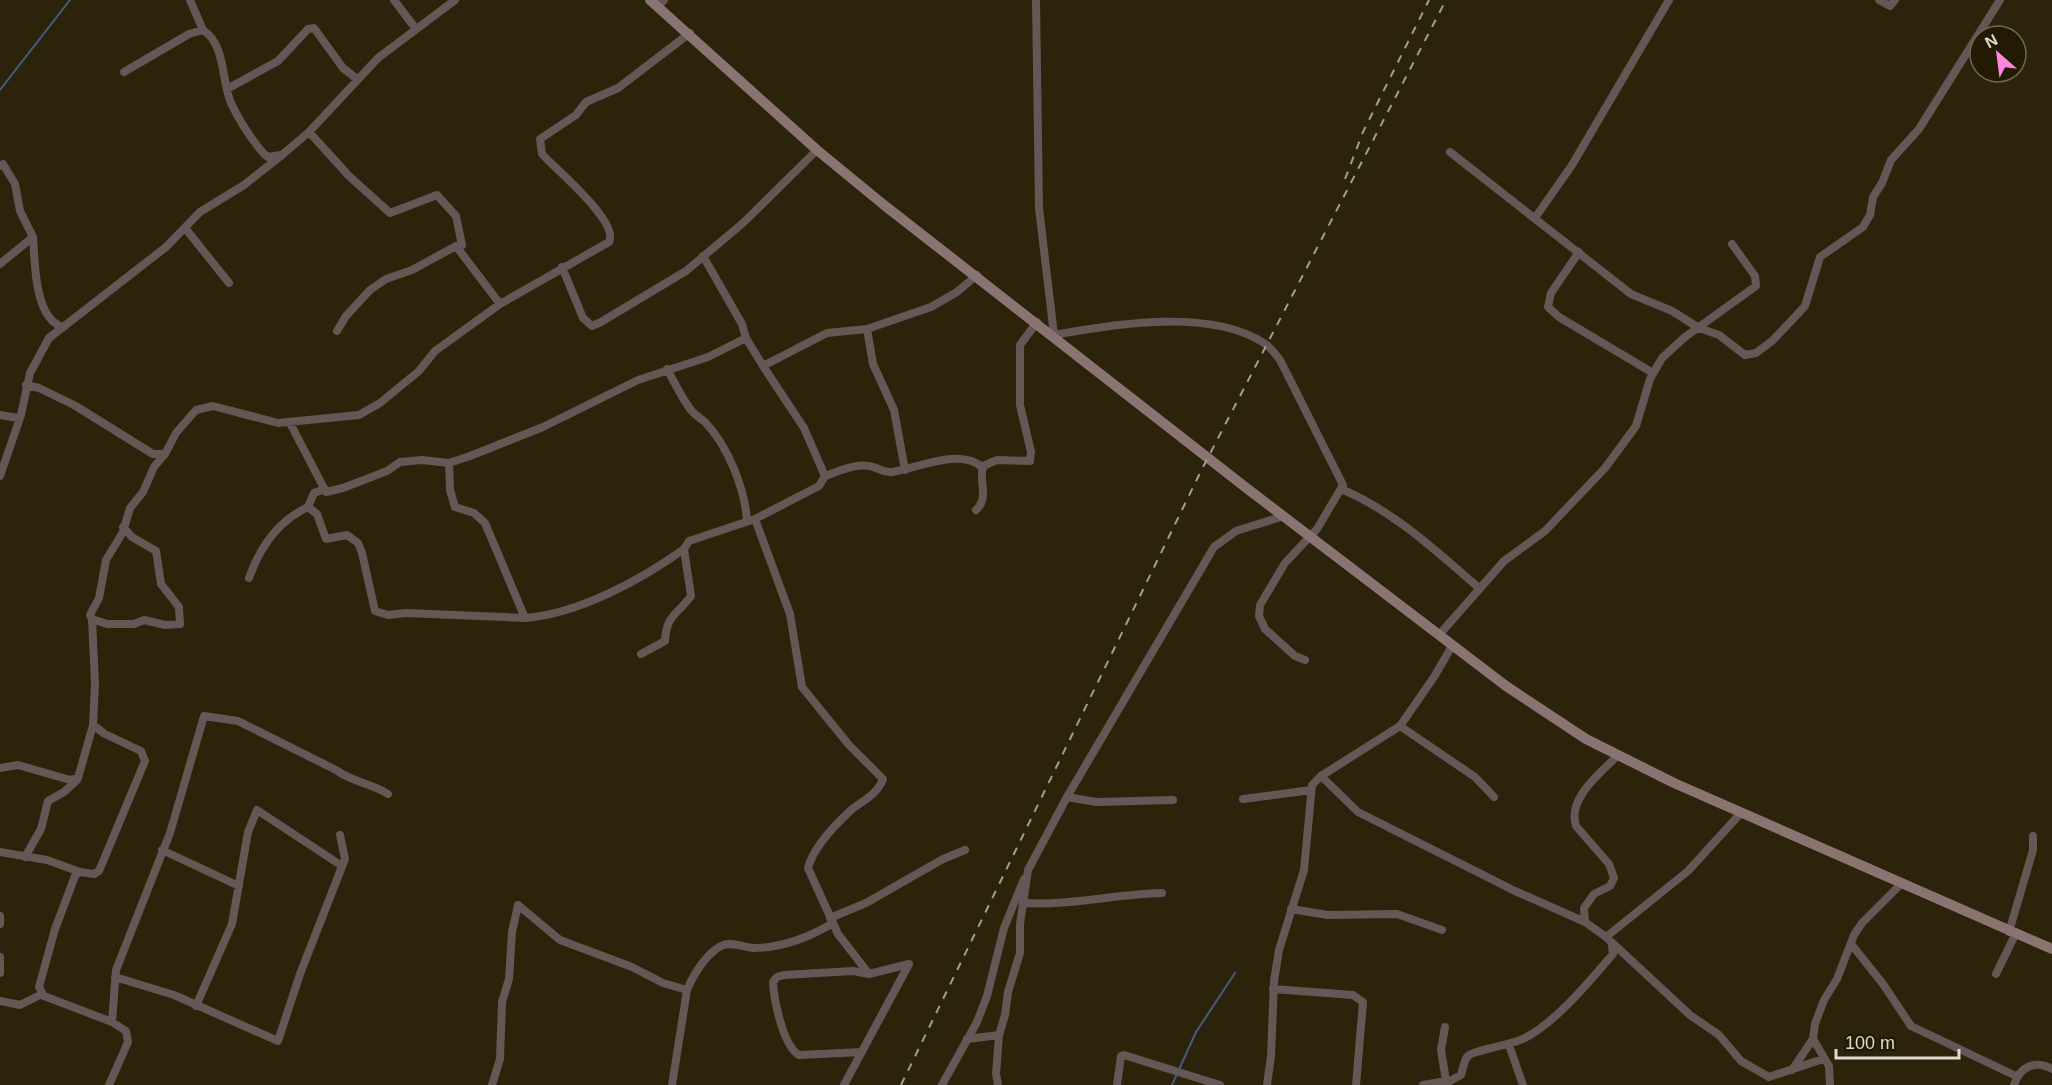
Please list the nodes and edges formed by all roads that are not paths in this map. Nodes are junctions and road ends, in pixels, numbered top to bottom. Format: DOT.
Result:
graph roads {
  1 [pos="190,0"];
  2 [pos="393,0"];
  3 [pos="454,0"];
  4 [pos="1036,0"];
  5 [pos="1669,0"];
  6 [pos="1879,0"];
  7 [pos="1895,0"];
  8 [pos="2000,0"];
  9 [pos="658,2"];
  10 [pos="416,29"];
  11 [pos="203,30"];
  12 [pos="690,33"];
  13 [pos="124,72"];
  14 [pos="357,79"];
  15 [pos="227,89"];
  16 [pos="309,132"];
  17 [pos="817,150"];
  18 [pos="1450,152"];
  19 [pos="282,155"];
  20 [pos="0,166"];
  21 [pos="1535,218"];
  22 [pos="185,228"];
  23 [pos="33,237"];
  24 [pos="1732,244"];
  25 [pos="462,245"];
  26 [pos="1579,252"];
  27 [pos="703,256"];
  28 [pos="0,264"];
  29 [pos="562,267"];
  30 [pos="977,275"];
  31 [pos="229,284"];
  32 [pos="500,304"];
  33 [pos="1037,322"];
  34 [pos="62,327"];
  35 [pos="1699,328"];
  36 [pos="867,329"];
  37 [pos="337,331"];
  38 [pos="1054,335"];
  39 [pos="746,338"];
  40 [pos="763,366"];
  41 [pos="667,369"];
  42 [pos="1653,373"];
  43 [pos="26,385"];
  44 [pos="0,415"];
  45 [pos="18,418"];
  46 [pos="290,423"];
  47 [pos="165,454"];
  48 [pos="449,463"];
  49 [pos="983,468"];
  50 [pos="905,470"];
  51 [pos="0,476"];
  52 [pos="825,476"];
  53 [pos="1341,489"];
  54 [pos="326,492"];
  55 [pos="308,507"];
  56 [pos="976,510"];
  57 [pos="1284,516"];
  58 [pos="751,520"];
  59 [pos="123,527"];
  60 [pos="1311,536"];
  61 [pos="684,549"];
  62 [pos="249,578"];
  63 [pos="1479,588"];
  64 [pos="525,618"];
  65 [pos="92,619"];
  66 [pos="1439,635"];
  67 [pos="1452,645"];
  68 [pos="641,654"];
  69 [pos="1305,660"];
  70 [pos="93,725"];
  71 [pos="1400,726"];
  72 [pos="1618,755"];
  73 [pos="0,768"];
  74 [pos="1321,776"];
  75 [pos="78,778"];
  76 [pos="1311,790"];
  77 [pos="388,794"];
  78 [pos="1067,797"];
  79 [pos="1494,797"];
  80 [pos="1243,799"];
  81 [pos="1173,800"];
  82 [pos="1740,814"];
  83 [pos="340,836"];
  84 [pos="2033,836"];
  85 [pos="162,850"];
  86 [pos="965,850"];
  87 [pos="0,852"];
  88 [pos="25,856"];
  89 [pos="342,866"];
  90 [pos="1028,870"];
  91 [pos="80,872"];
  92 [pos="1902,883"];
  93 [pos="239,886"];
  94 [pos="1162,893"];
  95 [pos="1023,903"];
  96 [pos="1291,909"];
  97 [pos="0,915"];
  98 [pos="831,921"];
  99 [pos="1585,922"];
  100 [pos="0,924"];
  101 [pos="1442,930"];
  102 [pos="2012,933"];
  103 [pos="1606,937"];
  104 [pos="1852,945"];
  105 [pos="2052,949"];
  106 [pos="0,957"];
  107 [pos="0,973"];
  108 [pos="869,974"];
  109 [pos="1996,974"];
  110 [pos="115,978"];
  111 [pos="1273,989"];
  112 [pos="687,990"];
  113 [pos="42,994"];
  114 [pos="0,1002"];
  115 [pos="196,1006"];
  116 [pos="112,1022"];
  117 [pos="1445,1027"];
  118 [pos="999,1035"];
  119 [pos="1813,1039"];
  120 [pos="968,1040"];
  121 [pos="1509,1045"];
  122 [pos="862,1052"];
  123 [pos="1823,1059"];
  124 [pos="2052,1069"];
  125 [pos="1792,1070"];
  126 [pos="2015,1081"];
  127 [pos="1211,1083"];
  128 [pos="1447,1083"];
  129 [pos="110,1085"];
  130 [pos="492,1085"];
  131 [pos="672,1085"];
  132 [pos="844,1085"];
  133 [pos="942,1085"];
  134 [pos="998,1085"];
  135 [pos="1117,1085"];
  136 [pos="1220,1085"];
  137 [pos="1267,1085"];
  138 [pos="1356,1085"];
  139 [pos="1424,1085"];
  140 [pos="1523,1085"];
  141 [pos="1830,1085"];
  1 -- 11 [label="street"];
  2 -- 10 [label="street"];
  3 -- 10 [label="street"];
  4 -- 38 [label="street"];
  5 -- 21 [label="street"];
  6 -- 7 [label="street"];
  8 -- 35 [label="street"];
  9 -- 12 [label="main road"];
  10 -- 14 [label="street"];
  11 -- 13 [label="street"];
  11 -- 15 [label="street"];
  12 -- 17 [label="main road"];
  12 -- 29 [label="street"];
  14 -- 15 [label="street"];
  14 -- 16 [label="street"];
  15 -- 19 [label="street"];
  16 -- 19 [label="street"];
  16 -- 25 [label="street"];
  17 -- 27 [label="street"];
  17 -- 30 [label="main road"];
  18 -- 21 [label="street"];
  19 -- 22 [label="street"];
  20 -- 23 [label="street"];
  21 -- 26 [label="street"];
  22 -- 31 [label="street"];
  22 -- 34 [label="street"];
  23 -- 28 [label="street"];
  23 -- 34 [label="street"];
  24 -- 35 [label="street"];
  26 -- 35 [label="street"];
  26 -- 42 [label="street"];
  27 -- 29 [label="street"];
  27 -- 39 [label="street"];
  29 -- 32 [label="street"];
  30 -- 33 [label="main road"];
  30 -- 36 [label="street"];
  32 -- 37 [label="street"];
  32 -- 46 [label="street"];
  33 -- 38 [label="main road"];
  33 -- 49 [label="street"];
  34 -- 43 [label="street"];
  35 -- 42 [label="street"];
  36 -- 40 [label="street"];
  36 -- 50 [label="street"];
  38 -- 53 [label="street"];
  38 -- 57 [label="main road"];
  39 -- 40 [label="street"];
  39 -- 41 [label="street"];
  40 -- 52 [label="street"];
  41 -- 48 [label="street"];
  41 -- 58 [label="street"];
  42 -- 63 [label="street"];
  43 -- 45 [label="street"];
  43 -- 47 [label="street"];
  44 -- 45 [label="street"];
  45 -- 51 [label="street"];
  46 -- 47 [label="street"];
  46 -- 54 [label="street"];
  47 -- 59 [label="street"];
  48 -- 54 [label="street"];
  48 -- 64 [label="street"];
  49 -- 50 [label="street"];
  49 -- 56 [label="street"];
  50 -- 52 [label="street"];
  52 -- 58 [label="street"];
  53 -- 60 [label="street"];
  53 -- 63 [label="street"];
  54 -- 55 [label="street"];
  55 -- 62 [label="street"];
  55 -- 64 [label="street"];
  57 -- 60 [label="main road"];
  57 -- 78 [label="street"];
  58 -- 61 [label="street"];
  58 -- 98 [label="street"];
  59 -- 65 [label="street"];
  59 -- 65 [label="street"];
  60 -- 66 [label="main road"];
  60 -- 69 [label="street"];
  61 -- 64 [label="street"];
  61 -- 68 [label="street"];
  63 -- 66 [label="street"];
  65 -- 70 [label="street"];
  66 -- 67 [label="main road"];
  67 -- 71 [label="street"];
  67 -- 72 [label="main road"];
  70 -- 75 [label="street"];
  70 -- 91 [label="street"];
  71 -- 74 [label="street"];
  71 -- 79 [label="street"];
  72 -- 82 [label="main road"];
  72 -- 99 [label="street"];
  73 -- 75 [label="street"];
  74 -- 76 [label="street"];
  74 -- 99 [label="street"];
  75 -- 88 [label="street"];
  76 -- 80 [label="street"];
  76 -- 96 [label="street"];
  77 -- 85 [label="street"];
  78 -- 81 [label="street"];
  78 -- 90 [label="street"];
  82 -- 92 [label="main road"];
  82 -- 103 [label="street"];
  83 -- 89 [label="street"];
  84 -- 102 [label="street"];
  85 -- 93 [label="street"];
  85 -- 110 [label="street"];
  86 -- 98 [label="street"];
  87 -- 88 [label="street"];
  88 -- 91 [label="street"];
  89 -- 93 [label="street"];
  89 -- 115 [label="street"];
  90 -- 95 [label="street"];
  90 -- 120 [label="street"];
  91 -- 113 [label="street"];
  92 -- 102 [label="main road"];
  92 -- 104 [label="street"];
  93 -- 115 [label="street"];
  94 -- 95 [label="street"];
  95 -- 118 [label="street"];
  96 -- 101 [label="street"];
  96 -- 111 [label="street"];
  97 -- 100 [label="street"];
  98 -- 108 [label="street"];
  98 -- 112 [label="street"];
  99 -- 103 [label="street"];
  102 -- 105 [label="main road"];
  102 -- 109 [label="street"];
  103 -- 121 [label="street"];
  103 -- 125 [label="street"];
  104 -- 119 [label="street"];
  104 -- 126 [label="street"];
  106 -- 107 [label="street"];
  108 -- 122 [label="street"];
  108 -- 122 [label="street"];
  110 -- 115 [label="street"];
  110 -- 116 [label="street"];
  111 -- 137 [label="street"];
  111 -- 138 [label="street"];
  112 -- 130 [label="street"];
  112 -- 131 [label="street"];
  113 -- 114 [label="street"];
  113 -- 116 [label="street"];
  116 -- 129 [label="street"];
  117 -- 128 [label="street"];
  118 -- 120 [label="street"];
  118 -- 134 [label="street"];
  119 -- 123 [label="street"];
  119 -- 125 [label="street"];
  120 -- 133 [label="street"];
  121 -- 128 [label="street"];
  121 -- 140 [label="street"];
  122 -- 132 [label="street"];
  123 -- 125 [label="street"];
  123 -- 141 [label="street"];
  124 -- 126 [label="street"];
  127 -- 135 [label="street"];
  127 -- 136 [label="street"];
  128 -- 139 [label="street"];
}
